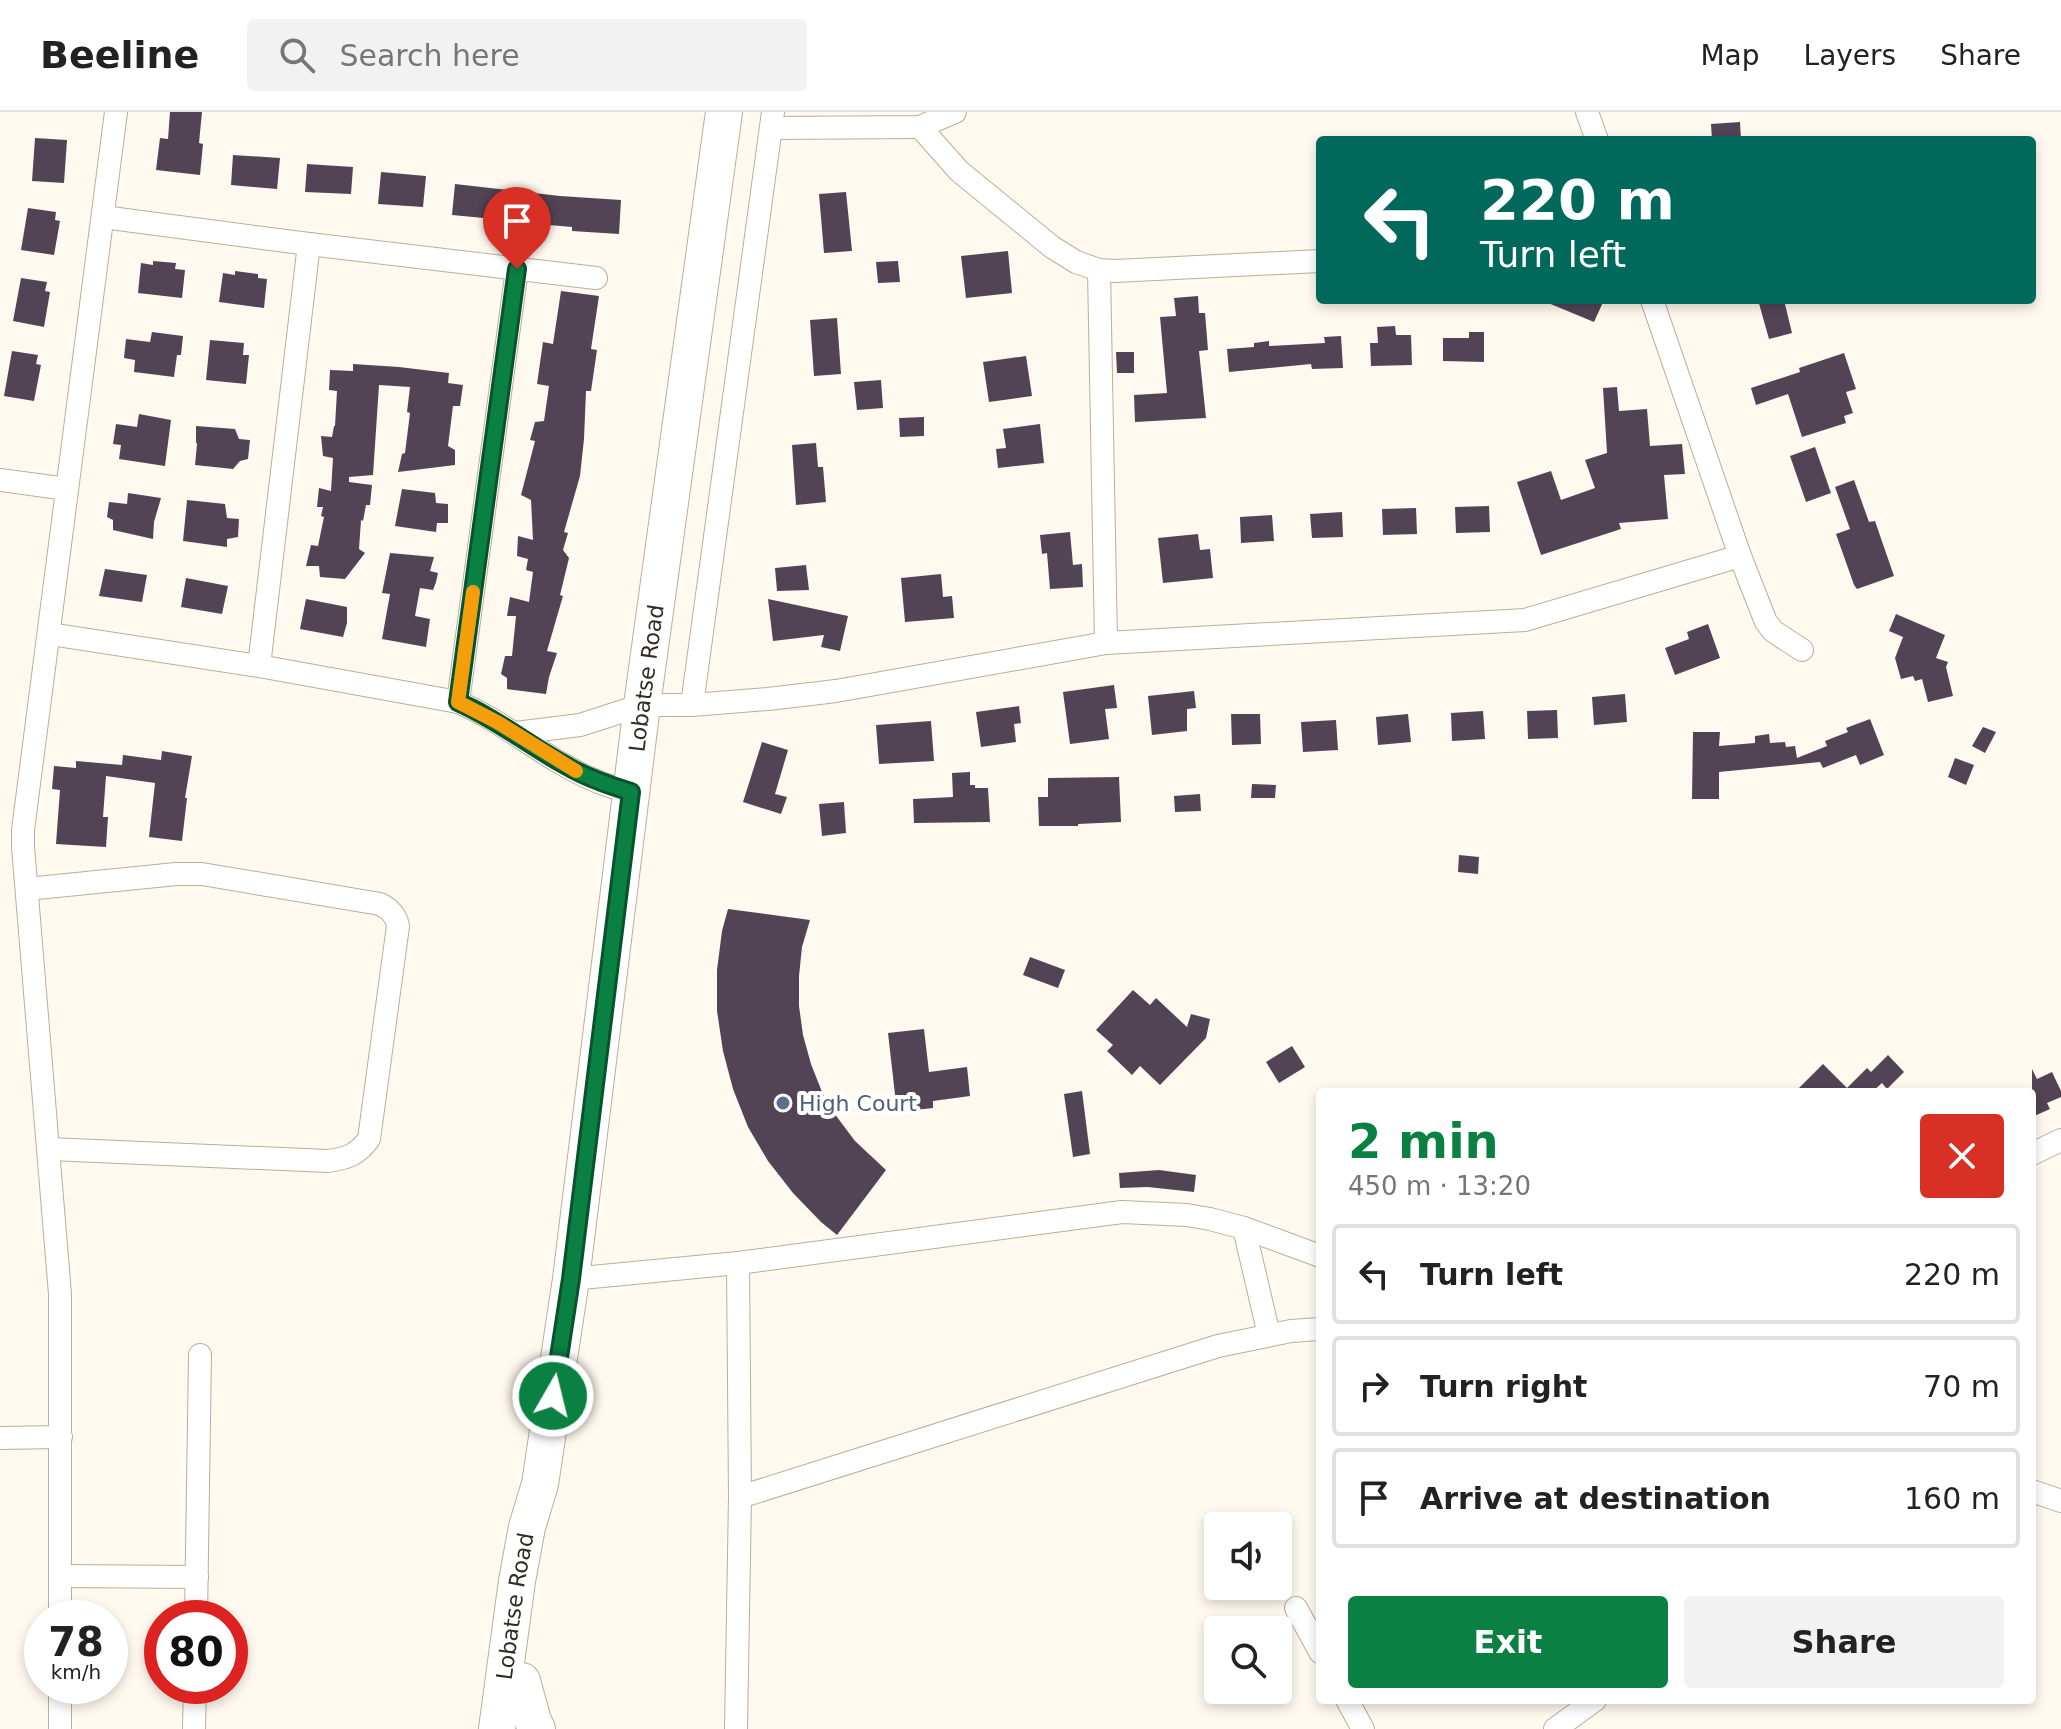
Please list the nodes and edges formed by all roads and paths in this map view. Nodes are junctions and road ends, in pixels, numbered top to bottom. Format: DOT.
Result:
graph roads {
  1 [pos="116,112"];
  2 [pos="724,112"];
  3 [pos="955,112"];
  4 [pos="1587,112"];
  5 [pos="772,120"];
  6 [pos="920,127"];
  7 [pos="1596,136"];
  8 [pos="103,217"];
  9 [pos="309,244"];
  10 [pos="1316,261"];
  11 [pos="517,269"];
  12 [pos="1099,270"];
  13 [pos="596,278"];
  14 [pos="1653,304"];
  15 [pos="0,480"];
  16 [pos="67,489"];
  17 [pos="1740,556"];
  18 [pos="50,634"];
  19 [pos="1106,643"];
  20 [pos="1802,650"];
  21 [pos="259,666"];
  22 [pos="458,702"];
  23 [pos="642,705"];
  24 [pos="692,705"];
  25 [pos="516,733"];
  26 [pos="631,792"];
  27 [pos="27,889"];
  28 [pos="2061,1140"];
  29 [pos="50,1149"];
  30 [pos="2036,1152"];
  31 [pos="1244,1228"];
  32 [pos="1316,1255"];
  33 [pos="738,1263"];
  34 [pos="571,1279"];
  35 [pos="1316,1329"];
  36 [pos="1269,1335"];
  37 [pos="200,1355"];
  38 [pos="61,1437"];
  39 [pos="0,1438"];
  40 [pos="540,1484"];
  41 [pos="2036,1492"];
  42 [pos="740,1497"];
  43 [pos="2061,1501"];
  44 [pos="61,1576"];
  45 [pos="197,1577"];
  46 [pos="60,1600"];
  47 [pos="196,1600"];
  48 [pos="1296,1608"];
  49 [pos="1316,1645"];
  50 [pos="522,1681"];
  51 [pos="60,1704"];
  52 [pos="195,1704"];
  53 [pos="1349,1704"];
  54 [pos="1589,1704"];
  55 [pos="60,1729"];
  56 [pos="194,1729"];
  57 [pos="497,1729"];
  58 [pos="516,1729"];
  59 [pos="537,1729"];
  60 [pos="736,1729"];
  61 [pos="1363,1729"];
  62 [pos="1555,1729"];
  1 -- 8 [label="street"];
  2 -- 23 [label="highway, Lobatse Road"];
  3 -- 6 [label="street"];
  4 -- 7 [label="street"];
  5 -- 6 [label="street"];
  5 -- 24 [label="street"];
  6 -- 12 [label="street"];
  8 -- 9 [label="street"];
  8 -- 16 [label="street"];
  9 -- 11 [label="street"];
  9 -- 21 [label="street"];
  10 -- 12 [label="street"];
  11 -- 13 [label="street"];
  11 -- 22 [label="street"];
  12 -- 19 [label="street"];
  14 -- 17 [label="street"];
  15 -- 16 [label="street"];
  16 -- 18 [label="street"];
  17 -- 19 [label="street"];
  17 -- 20 [label="street"];
  18 -- 21 [label="street"];
  18 -- 27 [label="street"];
  19 -- 24 [label="street"];
  21 -- 22 [label="street"];
  22 -- 25 [label="street"];
  23 -- 24 [label="street"];
  23 -- 25 [label="street"];
  23 -- 26 [label="highway, Lobatse Road"];
  25 -- 26 [label="street"];
  26 -- 34 [label="highway, Lobatse Road"];
  27 -- 29 [label="street"];
  27 -- 29 [label="street"];
  28 -- 30 [label="street"];
  29 -- 38 [label="street"];
  31 -- 32 [label="street"];
  31 -- 33 [label="street"];
  31 -- 36 [label="street"];
  33 -- 34 [label="street"];
  33 -- 42 [label="street"];
  34 -- 40 [label="highway, Lobatse Road"];
  35 -- 36 [label="street"];
  36 -- 42 [label="street"];
  37 -- 45 [label="street"];
  38 -- 39 [label="street"];
  38 -- 44 [label="street"];
  40 -- 50 [label="highway, Lobatse Road"];
  40 -- 57 [label="highway, Lobatse Road"];
  41 -- 43 [label="street"];
  42 -- 60 [label="street"];
  44 -- 45 [label="street"];
  44 -- 46 [label="street"];
  45 -- 47 [label="street"];
  48 -- 49 [label="street"];
  50 -- 58 [label="highway, Lobatse Road"];
  50 -- 59 [label="highway"];
  51 -- 55 [label="street"];
  52 -- 56 [label="street"];
  53 -- 61 [label="street"];
  54 -- 62 [label="street"];
}
